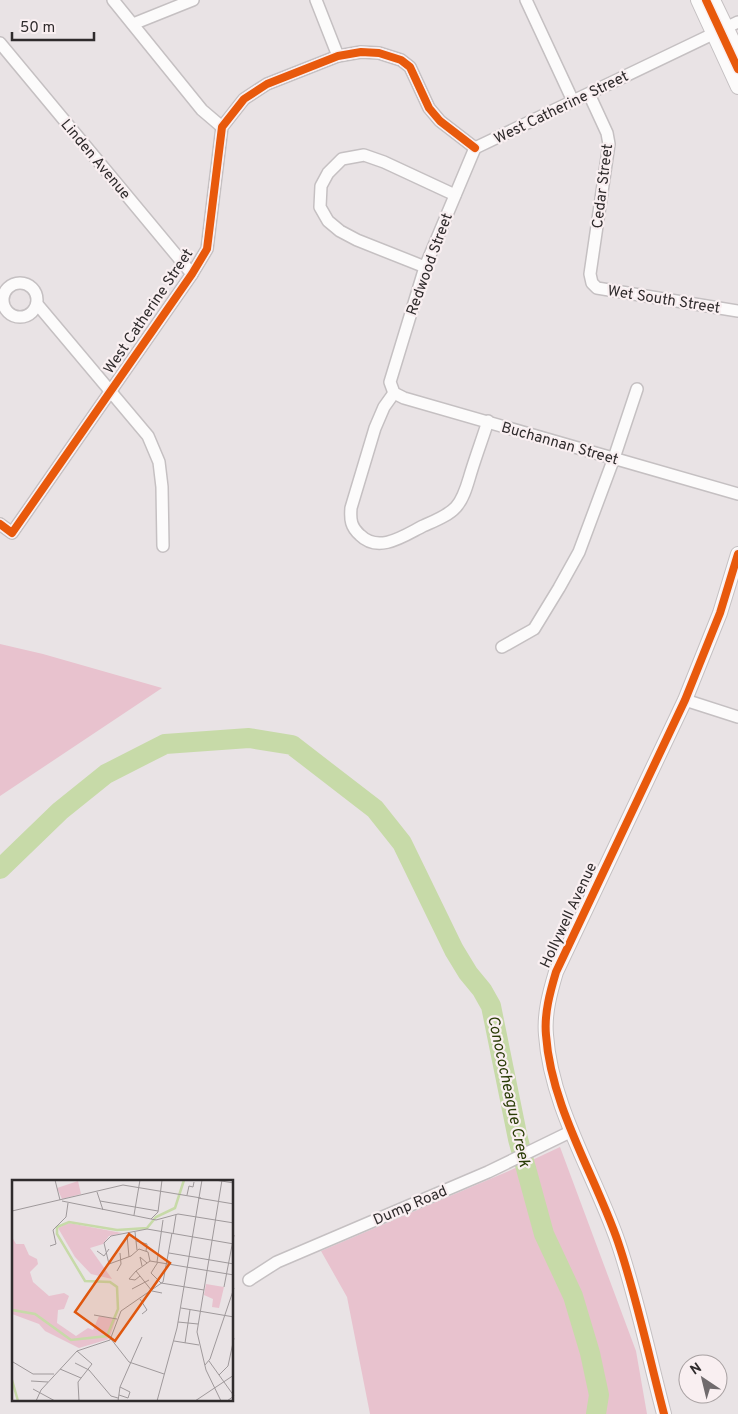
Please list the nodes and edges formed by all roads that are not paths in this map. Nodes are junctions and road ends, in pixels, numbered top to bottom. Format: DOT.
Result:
graph roads {
  1 [pos="112,0"];
  2 [pos="193,0"];
  3 [pos="316,0"];
  4 [pos="526,0"];
  5 [pos="698,0"];
  6 [pos="713,0"];
  7 [pos="133,24"];
  8 [pos="726,28"];
  9 [pos="0,43"];
  10 [pos="738,52"];
  11 [pos="338,56"];
  12 [pos="738,87"];
  13 [pos="589,94"];
  14 [pos="573,101"];
  15 [pos="222,127"];
  16 [pos="475,148"];
  17 [pos="455,195"];
  18 [pos="425,267"];
  19 [pos="192,274"];
  20 [pos="592,282"];
  21 [pos="37,304"];
  22 [pos="738,311"];
  23 [pos="392,388"];
  24 [pos="637,389"];
  25 [pos="110,391"];
  26 [pos="488,421"];
  27 [pos="614,458"];
  28 [pos="738,494"];
  29 [pos="0,524"];
  30 [pos="163,546"];
  31 [pos="738,554"];
  32 [pos="502,647"];
  33 [pos="685,700"];
  34 [pos="738,717"];
  35 [pos="572,1131"];
  36 [pos="249,1280"];
  37 [pos="664,1414"];
  1 -- 7 [label="street"];
  2 -- 7 [label="street"];
  3 -- 11 [label="street"];
  4 -- 14 [label="street"];
  5 -- 8 [label="street"];
  6 -- 8 [label="street"];
  7 -- 15 [label="street"];
  8 -- 10 [label="street"];
  8 -- 12 [label="street"];
  8 -- 13 [label="street, West Catherine Street"];
  9 -- 19 [label="street, Linden Avenue"];
  11 -- 15 [label="street, West Catherine Street"];
  11 -- 16 [label="street, West Catherine Street"];
  13 -- 14 [label="street, West Catherine Street"];
  13 -- 20 [label="street, Cedar Street"];
  14 -- 16 [label="street, West Catherine Street"];
  15 -- 19 [label="street, West Catherine Street"];
  16 -- 17 [label="street, Redwood Street"];
  17 -- 18 [label="street, Redwood Street"];
  17 -- 18 [label="street"];
  18 -- 23 [label="street, Redwood Street"];
  19 -- 25 [label="street, West Catherine Street"];
  20 -- 22 [label="street, Wet South Street"];
  21 -- 25 [label="street"];
  23 -- 26 [label="street, Buchannan Street"];
  23 -- 26 [label="street, Redwood Street"];
  24 -- 27 [label="street"];
  25 -- 29 [label="street, West Catherine Street"];
  25 -- 30 [label="street"];
  26 -- 27 [label="street, Buchannan Street"];
  27 -- 28 [label="street, Buchannan Street"];
  27 -- 32 [label="street"];
  31 -- 33 [label="street, Hollywell Avenue"];
  33 -- 34 [label="street"];
  33 -- 35 [label="street, Hollywell Avenue"];
  35 -- 36 [label="street, Dump Road"];
  35 -- 37 [label="street, Hollywell Avenue"];
}
